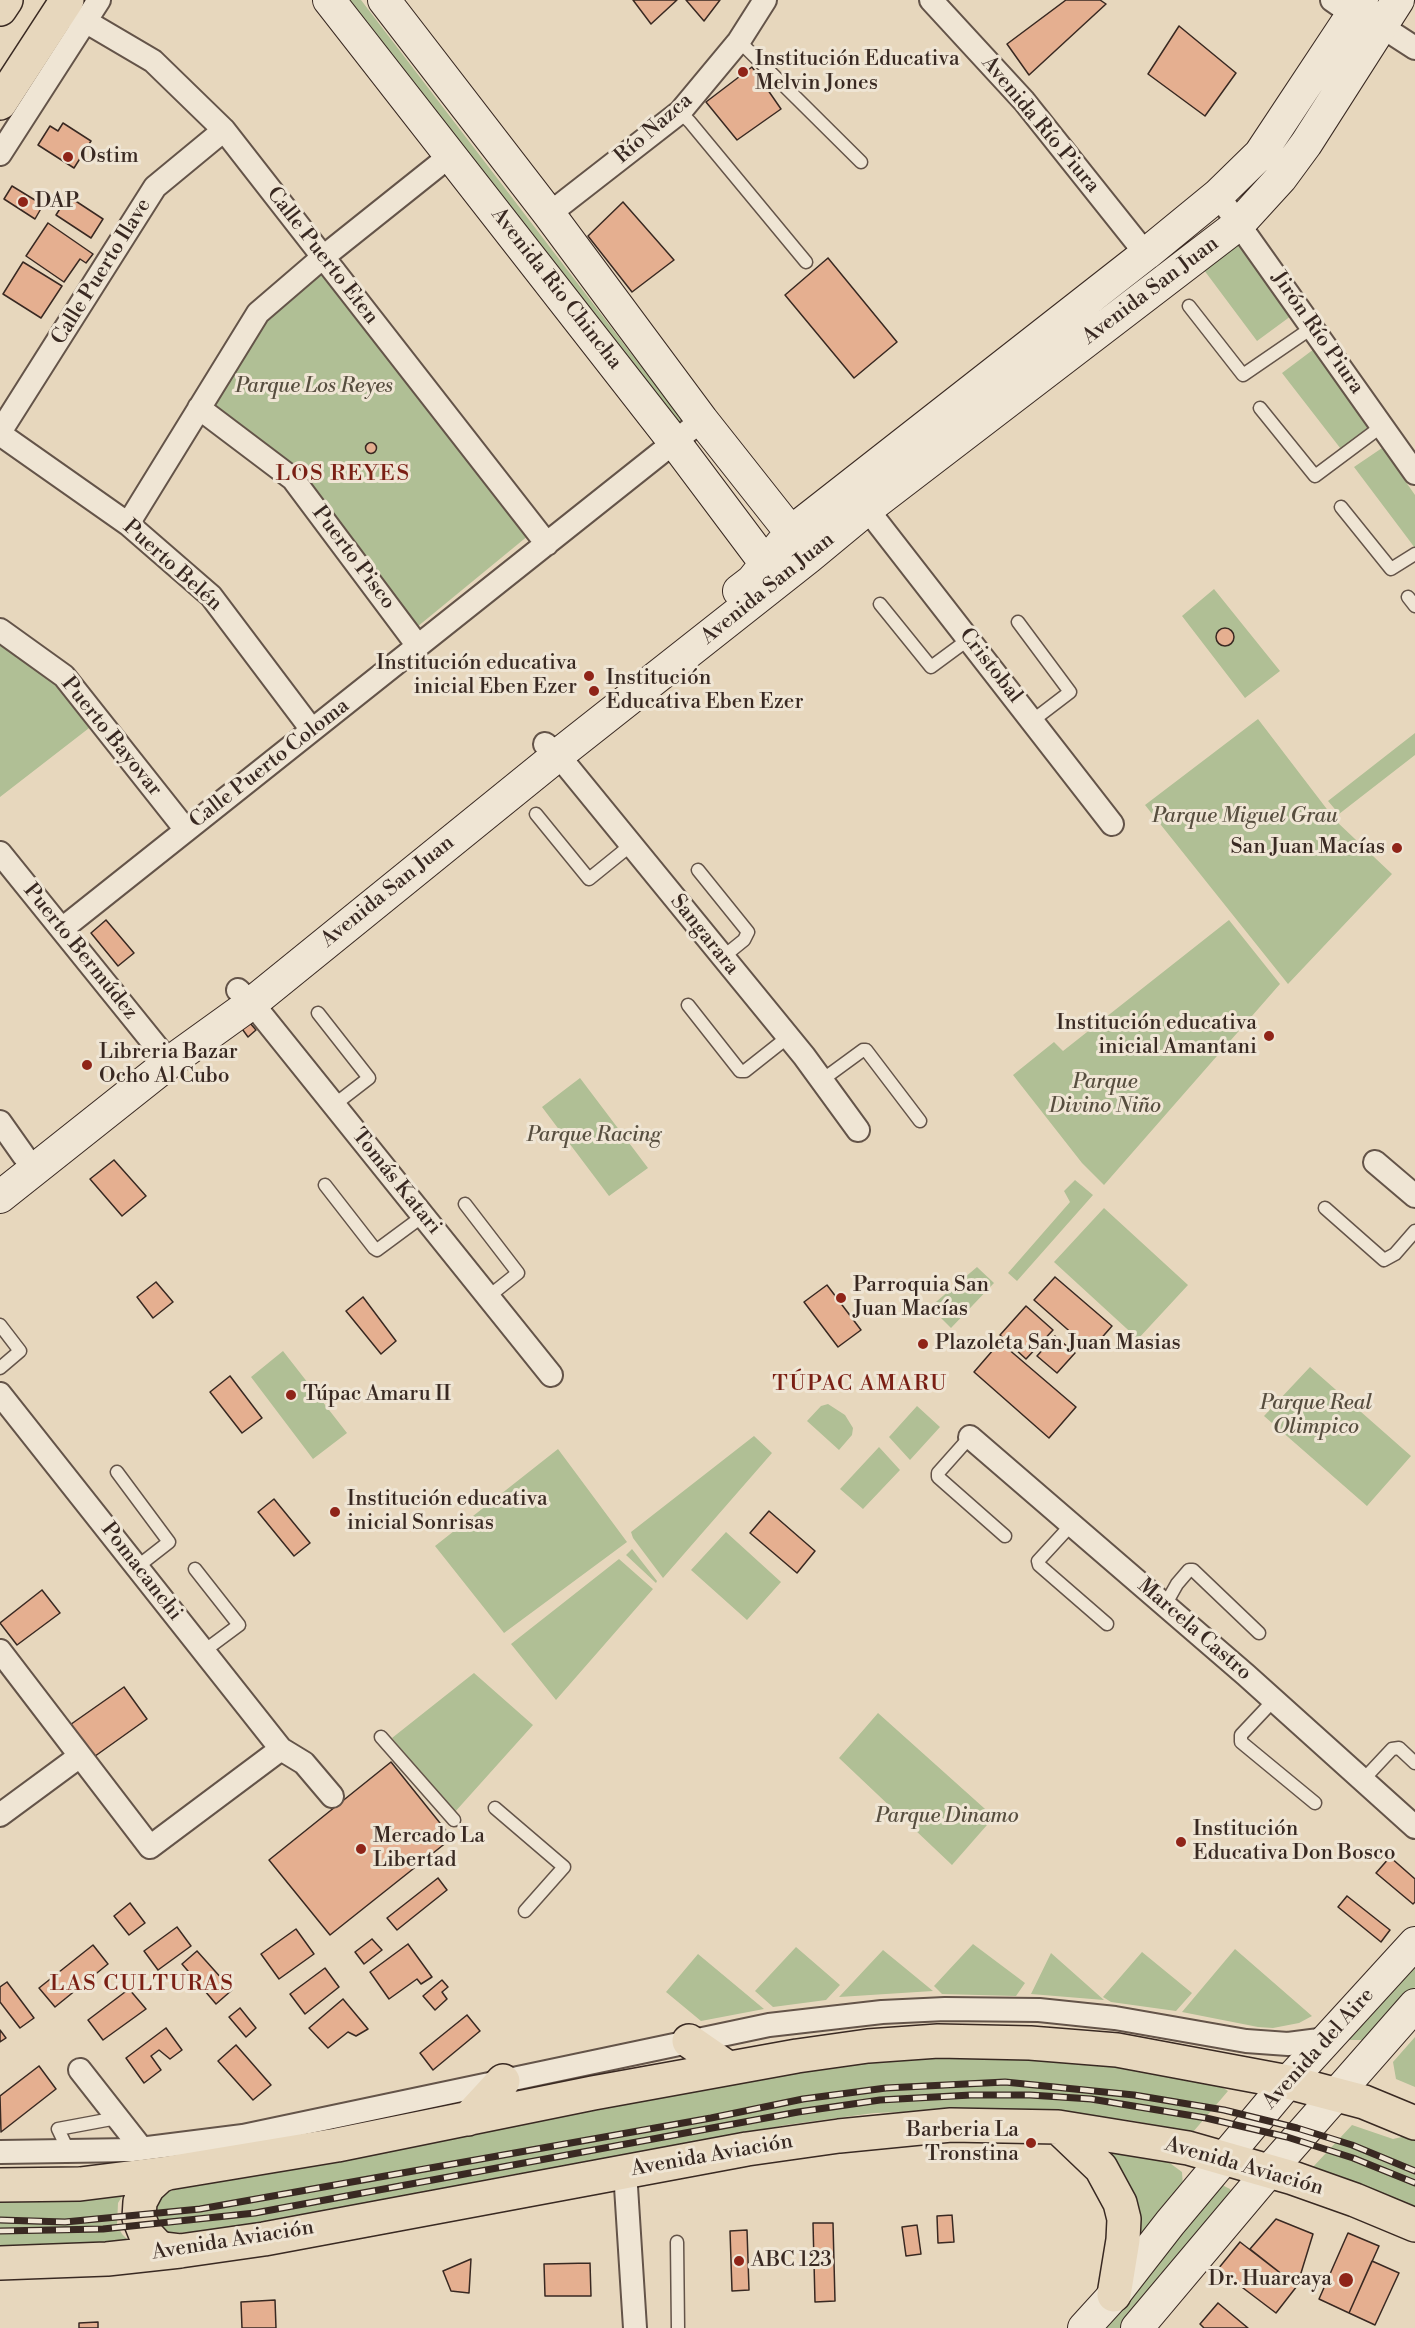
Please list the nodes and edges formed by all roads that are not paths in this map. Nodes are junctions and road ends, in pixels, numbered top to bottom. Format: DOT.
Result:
graph roads {
  1 [pos="6,0"];
  2 [pos="99,0"];
  3 [pos="329,0"];
  4 [pos="384,0"];
  5 [pos="765,0"];
  6 [pos="931,0"];
  7 [pos="1398,0"];
  8 [pos="1348,5"];
  9 [pos="0,9"];
  10 [pos="71,11"];
  11 [pos="1381,26"];
  12 [pos="739,41"];
  13 [pos="1415,48"];
  14 [pos="0,103"];
  15 [pos="680,112"];
  16 [pos="224,130"];
  17 [pos="0,154"];
  18 [pos="451,155"];
  19 [pos="861,162"];
  20 [pos="1218,195"];
  21 [pos="549,214"];
  22 [pos="1239,224"];
  23 [pos="1146,254"];
  24 [pos="322,258"];
  25 [pos="806,262"];
  26 [pos="1189,306"];
  27 [pos="1313,327"];
  28 [pos="199,408"];
  29 [pos="1260,408"];
  30 [pos="702,420"];
  31 [pos="1382,426"];
  32 [pos="0,433"];
  33 [pos="674,441"];
  34 [pos="1415,473"];
  35 [pos="1341,507"];
  36 [pos="867,508"];
  37 [pos="128,524"];
  38 [pos="791,532"];
  39 [pos="547,544"];
  40 [pos="1415,554"];
  41 [pos="809,557"];
  42 [pos="773,572"];
  43 [pos="880,604"];
  44 [pos="1018,622"];
  45 [pos="0,630"];
  46 [pos="969,639"];
  47 [pos="418,645"];
  48 [pos="1032,721"];
  49 [pos="312,730"];
  50 [pos="551,750"];
  51 [pos="536,814"];
  52 [pos="1112,824"];
  53 [pos="186,830"];
  54 [pos="631,845"];
  55 [pos="0,853"];
  56 [pos="698,870"];
  57 [pos="62,929"];
  58 [pos="723,957"];
  59 [pos="245,997"];
  60 [pos="688,1005"];
  61 [pos="318,1013"];
  62 [pos="788,1037"];
  63 [pos="160,1051"];
  64 [pos="822,1080"];
  65 [pos="334,1105"];
  66 [pos="920,1121"];
  67 [pos="0,1122"];
  68 [pos="858,1130"];
  69 [pos="24,1156"];
  70 [pos="1375,1162"];
  71 [pos="0,1175"];
  72 [pos="325,1185"];
  73 [pos="1415,1196"];
  74 [pos="0,1197"];
  75 [pos="465,1204"];
  76 [pos="1325,1208"];
  77 [pos="423,1216"];
  78 [pos="1415,1231"];
  79 [pos="488,1297"];
  80 [pos="0,1325"];
  81 [pos="0,1368"];
  82 [pos="551,1375"];
  83 [pos="0,1394"];
  84 [pos="970,1437"];
  85 [pos="117,1472"];
  86 [pos="1072,1524"];
  87 [pos="1005,1536"];
  88 [pos="137,1567"];
  89 [pos="195,1569"];
  90 [pos="1164,1607"];
  91 [pos="1107,1624"];
  92 [pos="1259,1632"];
  93 [pos="0,1651"];
  94 [pos="204,1651"];
  95 [pos="1274,1701"];
  96 [pos="381,1737"];
  97 [pos="281,1749"];
  98 [pos="80,1756"];
  99 [pos="1415,1763"];
  100 [pos="1362,1780"];
  101 [pos="332,1796"];
  102 [pos="1315,1803"];
  103 [pos="495,1808"];
  104 [pos="0,1815"];
  105 [pos="454,1820"];
  106 [pos="1415,1827"];
  107 [pos="525,1911"];
  108 [pos="1415,1943"];
  109 [pos="1415,2005"];
  110 [pos="1327,2039"];
  111 [pos="688,2041"];
  112 [pos="728,2068"];
  113 [pos="80,2070"];
  114 [pos="503,2081"];
  115 [pos="1288,2082"];
  116 [pos="1337,2094"];
  117 [pos="117,2118"];
  118 [pos="468,2119"];
  119 [pos="1415,2123"];
  120 [pos="1058,2127"];
  121 [pos="141,2149"];
  122 [pos="0,2152"];
  123 [pos="69,2152"];
  124 [pos="1226,2157"];
  125 [pos="1270,2170"];
  126 [pos="625,2171"];
  127 [pos="168,2174"];
  128 [pos="0,2185"];
  129 [pos="1415,2225"];
  130 [pos="677,2242"];
  131 [pos="180,2251"];
  132 [pos="0,2263"];
  133 [pos="1114,2295"];
  134 [pos="635,2328"];
  135 [pos="678,2328"];
  136 [pos="1084,2328"];
  137 [pos="1137,2328"];
  1 -- 9 [label="main road"];
  2 -- 10 [label="street"];
  3 -- 18 [label="street, Avenida Rio Chincha"];
  4 -- 21 [label="street, Avenida Rio Chincha"];
  5 -- 12 [label="street, Río Nazca"];
  6 -- 23 [label="street, Avenida Río Piura"];
  7 -- 11 [label="street, Avenida San Juan"];
  8 -- 20 [label="street, Avenida San Juan"];
  10 -- 14 [label="main road"];
  10 -- 16 [label="street, Calle Puerto Eten"];
  10 -- 17 [label="street"];
  11 -- 13 [label="street"];
  11 -- 22 [label="street, Avenida San Juan"];
  12 -- 15 [label="street, Río Nazca"];
  12 -- 19 [label="lane"];
  15 -- 21 [label="street, Río Nazca"];
  15 -- 25 [label="lane"];
  16 -- 24 [label="street, Calle Puerto Eten"];
  16 -- 32 [label="street, Calle Puerto Ilave"];
  18 -- 24 [label="street"];
  18 -- 33 [label="street, Avenida Rio Chincha"];
  20 -- 22 [label="street, Jirón Río Piura"];
  20 -- 23 [label="street, Avenida San Juan"];
  21 -- 30 [label="street, Avenida Rio Chincha"];
  22 -- 27 [label="street, Jirón Río Piura"];
  22 -- 36 [label="street, Avenida San Juan"];
  23 -- 38 [label="street, Avenida San Juan"];
  24 -- 28 [label="street"];
  24 -- 39 [label="street, Calle Puerto Eten"];
  26 -- 27 [label="lane"];
  27 -- 31 [label="street, Jirón Río Piura"];
  28 -- 37 [label="street"];
  28 -- 47 [label="street, Puerto Pisco"];
  29 -- 31 [label="lane"];
  30 -- 33 [label="street, Calle Puerto Coloma"];
  30 -- 38 [label="street, Avenida Rio Chincha"];
  31 -- 34 [label="street, Jirón Río Piura"];
  32 -- 37 [label="street, Puerto Belén"];
  33 -- 39 [label="street, Calle Puerto Coloma"];
  33 -- 42 [label="street, Avenida Rio Chincha"];
  35 -- 40 [label="lane"];
  36 -- 41 [label="street, Avenida San Juan"];
  36 -- 46 [label="street, Cristobal"];
  37 -- 49 [label="street, Puerto Belén"];
  38 -- 41 [label="street, Avenida Rio Chincha"];
  38 -- 42 [label="street, Avenida San Juan"];
  39 -- 47 [label="street, Calle Puerto Coloma"];
  41 -- 42 [label="street, Avenida San Juan"];
  42 -- 50 [label="street, Avenida San Juan"];
  43 -- 46 [label="lane"];
  44 -- 48 [label="lane"];
  45 -- 53 [label="street, Puerto Bayovar"];
  46 -- 48 [label="street, Cristobal"];
  47 -- 49 [label="street, Calle Puerto Coloma"];
  48 -- 52 [label="street, Cristobal"];
  49 -- 53 [label="street, Calle Puerto Coloma"];
  50 -- 54 [label="street, Sangarara"];
  50 -- 59 [label="street, Avenida San Juan"];
  51 -- 54 [label="lane"];
  53 -- 57 [label="street, Calle Puerto Coloma"];
  54 -- 58 [label="street, Sangarara"];
  55 -- 57 [label="street, Puerto Bermúdez"];
  56 -- 58 [label="lane"];
  57 -- 63 [label="street, Puerto Bermúdez"];
  58 -- 62 [label="street, Sangarara"];
  59 -- 63 [label="street, Avenida San Juan"];
  59 -- 65 [label="street, Tomás Katari"];
  59 -- 74 [label="street, Avenida San Juan"];
  60 -- 62 [label="lane"];
  61 -- 65 [label="lane"];
  62 -- 64 [label="street, Sangarara"];
  63 -- 69 [label="street, Avenida San Juan"];
  64 -- 66 [label="lane"];
  64 -- 68 [label="street, Sangarara"];
  65 -- 77 [label="street, Tomás Katari"];
  67 -- 69 [label="street"];
  69 -- 71 [label="street, Avenida San Juan"];
  70 -- 73 [label="street"];
  72 -- 77 [label="lane"];
  75 -- 79 [label="lane"];
  76 -- 78 [label="lane"];
  77 -- 79 [label="street, Tomás Katari"];
  79 -- 82 [label="street, Tomás Katari"];
  80 -- 81 [label="lane"];
  83 -- 88 [label="street, Pomacanchi"];
  84 -- 86 [label="street, Marcela Castro"];
  84 -- 87 [label="lane"];
  85 -- 88 [label="lane"];
  86 -- 90 [label="street, Marcela Castro"];
  86 -- 91 [label="lane"];
  88 -- 94 [label="street, Pomacanchi"];
  89 -- 94 [label="lane"];
  90 -- 92 [label="lane"];
  90 -- 95 [label="street, Marcela Castro"];
  93 -- 98 [label="street"];
  94 -- 97 [label="street, Pomacanchi"];
  95 -- 100 [label="street, Marcela Castro"];
  95 -- 102 [label="lane"];
  96 -- 105 [label="lane"];
  97 -- 98 [label="street"];
  97 -- 101 [label="street, Pomacanchi"];
  98 -- 104 [label="street"];
  99 -- 100 [label="lane"];
  100 -- 106 [label="street, Marcela Castro"];
  103 -- 107 [label="lane"];
  108 -- 110 [label="street, Avenida del Aire"];
  109 -- 116 [label="street, Avenida del Aire"];
  110 -- 111 [label="street"];
  110 -- 115 [label="street, Avenida del Aire"];
  111 -- 112 [label="main road"];
  111 -- 114 [label="street"];
  112 -- 115 [label="main road"];
  112 -- 118 [label="main road"];
  113 -- 117 [label="street"];
  114 -- 118 [label="main road"];
  114 -- 121 [label="street"];
  115 -- 116 [label="main road"];
  115 -- 124 [label="street, Avenida del Aire"];
  116 -- 119 [label="main road"];
  116 -- 125 [label="street, Avenida del Aire"];
  117 -- 121 [label="street"];
  117 -- 123 [label="lane"];
  118 -- 127 [label="main road"];
  120 -- 124 [label="main road, Avenida Aviación"];
  120 -- 126 [label="main road, Avenida Aviación"];
  120 -- 133 [label="main road"];
  121 -- 123 [label="street"];
  122 -- 123 [label="street"];
  124 -- 125 [label="main road, Avenida Aviación"];
  124 -- 133 [label="street, Avenida del Aire"];
  125 -- 129 [label="main road, Avenida Aviación"];
  125 -- 137 [label="street, Avenida del Aire"];
  126 -- 131 [label="main road, Avenida Aviación"];
  126 -- 134 [label="street"];
  127 -- 128 [label="main road"];
  127 -- 131 [label="main road"];
  130 -- 135 [label="lane"];
  131 -- 132 [label="main road, Avenida Aviación"];
  133 -- 136 [label="street, Avenida del Aire"];
}
